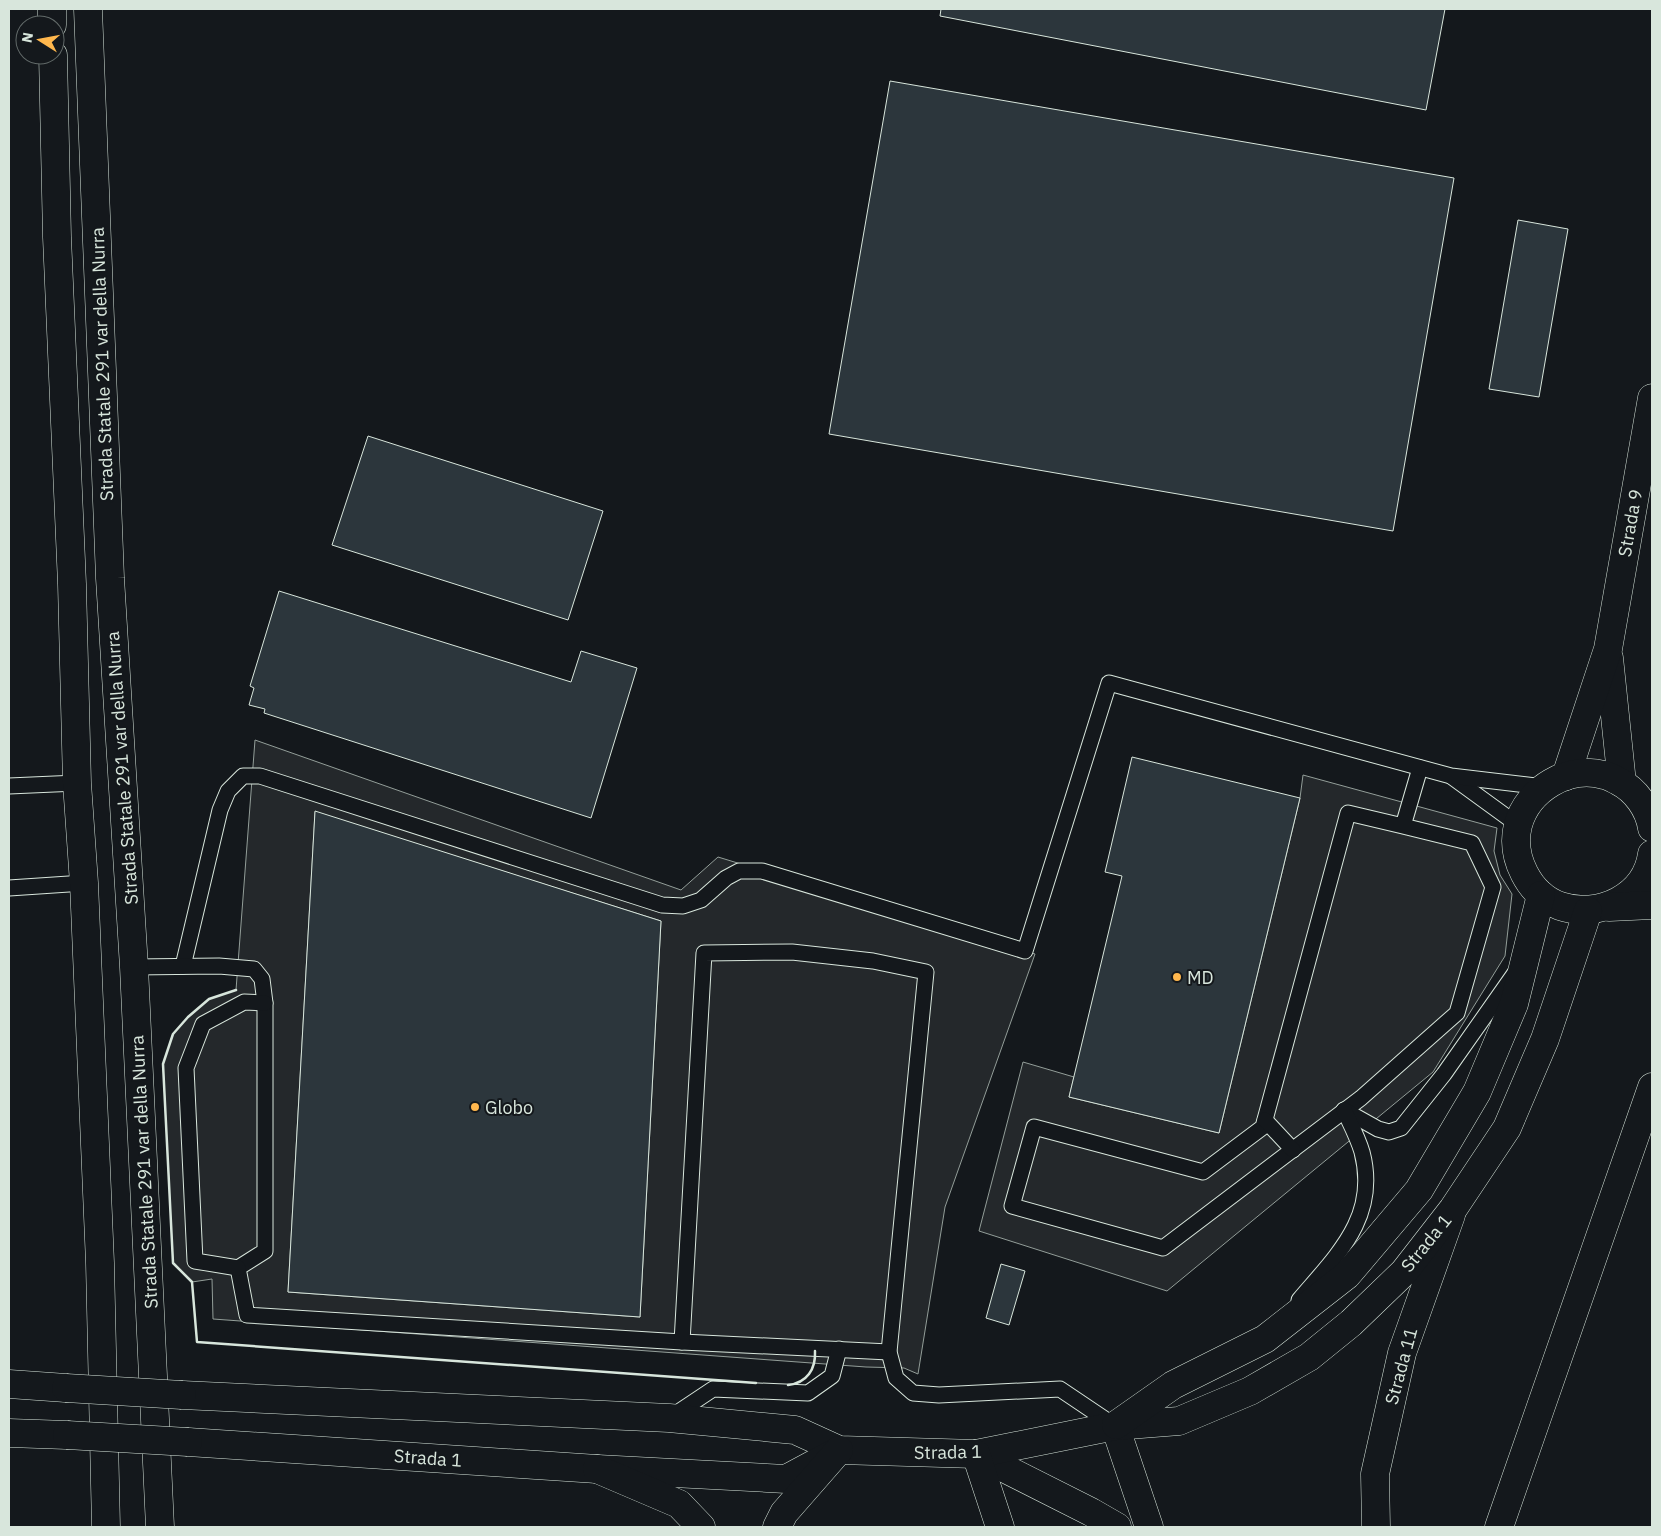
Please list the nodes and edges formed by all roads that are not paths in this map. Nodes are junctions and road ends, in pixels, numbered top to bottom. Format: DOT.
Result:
graph roads {
  1 [pos="88,9"];
  2 [pos="53,65"];
  3 [pos="1652,398"];
  4 [pos="1608,649"];
  5 [pos="1420,768"];
  6 [pos="9,776"];
  7 [pos="1451,776"];
  8 [pos="1555,781"];
  9 [pos="78,783"];
  10 [pos="1622,783"];
  11 [pos="9,786"];
  12 [pos="1652,823"];
  13 [pos="1518,825"];
  14 [pos="1403,826"];
  15 [pos="1652,854"];
  16 [pos="84,883"];
  17 [pos="9,888"];
  18 [pos="1541,895"];
  19 [pos="1652,905"];
  20 [pos="1598,909"];
  21 [pos="1526,957"];
  22 [pos="183,966"];
  23 [pos="134,967"];
  24 [pos="265,1003"];
  25 [pos="1652,1087"];
  26 [pos="1344,1110"];
  27 [pos="1265,1120"];
  28 [pos="1293,1150"];
  29 [pos="1453,1209"];
  30 [pos="238,1268"];
  31 [pos="1265,1340"];
  32 [pos="682,1342"];
  33 [pos="839,1349"];
  34 [pos="889,1352"];
  35 [pos="9,1384"];
  36 [pos="669,1418"];
  37 [pos="1115,1426"];
  38 [pos="9,1433"];
  39 [pos="839,1450"];
  40 [pos="976,1454"];
  41 [pos="597,1469"];
  42 [pos="106,1527"];
  43 [pos="160,1527"];
  44 [pos="701,1527"];
  45 [pos="777,1527"];
  46 [pos="1000,1527"];
  47 [pos="1117,1527"];
  48 [pos="1149,1527"];
  49 [pos="1376,1527"];
  50 [pos="1499,1527"];
  1 -- 23 [label="street, Strada Statale 291 var della Nurra"];
  2 -- 9 [label="street"];
  3 -- 4 [label="street, Strada 9"];
  4 -- 8 [label="street, Strada 9"];
  4 -- 10 [label="street, Strada 9"];
  5 -- 7 [label="lane"];
  5 -- 14 [label="lane"];
  5 -- 22 [label="lane"];
  6 -- 11 [label="lane"];
  7 -- 8 [label="lane"];
  7 -- 13 [label="lane"];
  8 -- 10 [label="street"];
  8 -- 13 [label="street"];
  9 -- 11 [label="lane"];
  9 -- 16 [label="street"];
  10 -- 12 [label="street"];
  13 -- 18 [label="street"];
  14 -- 26 [label="lane"];
  14 -- 27 [label="lane"];
  15 -- 20 [label="street"];
  16 -- 17 [label="lane"];
  16 -- 42 [label="street"];
  18 -- 20 [label="street"];
  18 -- 21 [label="street, Strada 1"];
  19 -- 20 [label="street"];
  20 -- 29 [label="street, Strada 1"];
  21 -- 26 [label="lane"];
  21 -- 31 [label="street, Strada 1"];
  22 -- 23 [label="lane"];
  22 -- 24 [label="lane"];
  23 -- 43 [label="street, Strada Statale 291 var della Nurra"];
  24 -- 30 [label="lane"];
  24 -- 30 [label="lane"];
  25 -- 50 [label="street"];
  26 -- 28 [label="lane"];
  26 -- 31 [label="lane"];
  27 -- 28 [label="lane"];
  27 -- 28 [label="lane"];
  29 -- 37 [label="street, Strada 1"];
  29 -- 49 [label="street, Strada 11"];
  30 -- 32 [label="lane"];
  31 -- 37 [label="street, Strada 1"];
  32 -- 33 [label="lane"];
  32 -- 34 [label="lane"];
  33 -- 34 [label="lane"];
  33 -- 36 [label="lane"];
  34 -- 37 [label="lane"];
  35 -- 36 [label="street, Strada 1, bridge"];
  36 -- 39 [label="street, Strada 1"];
  37 -- 40 [label="street, Strada 1"];
  37 -- 48 [label="street"];
  38 -- 41 [label="street, Strada 1, bridge"];
  39 -- 40 [label="street, Strada 1"];
  39 -- 41 [label="street, Strada 1"];
  39 -- 45 [label="street"];
  40 -- 46 [label="street"];
  40 -- 47 [label="street"];
  41 -- 44 [label="street"];
}
